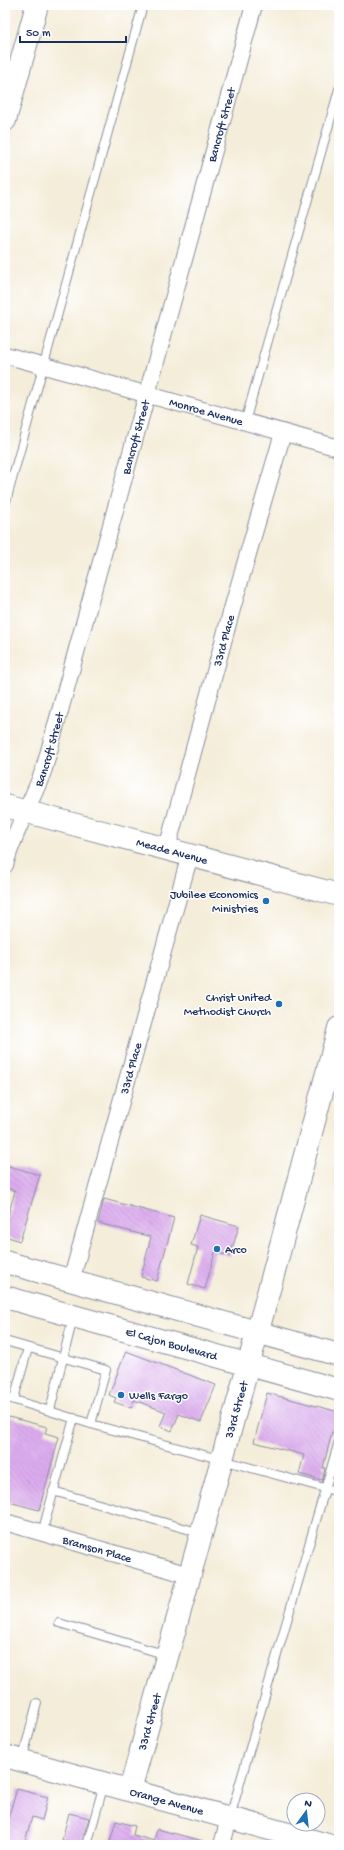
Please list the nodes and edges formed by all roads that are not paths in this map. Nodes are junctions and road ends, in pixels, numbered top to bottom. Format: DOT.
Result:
graph roads {
  1 [pos="37,5"];
  2 [pos="143,5"];
  3 [pos="254,5"];
  4 [pos="339,89"];
  5 [pos="5,120"];
  6 [pos="5,355"];
  7 [pos="44,366"];
  8 [pos="146,395"];
  9 [pos="245,422"];
  10 [pos="283,432"];
  11 [pos="339,448"];
  12 [pos="5,506"];
  13 [pos="15,808"];
  14 [pos="167,848"];
  15 [pos="190,855"];
  16 [pos="5,865"];
  17 [pos="339,895"];
  18 [pos="339,1028"];
  19 [pos="5,1262"];
  20 [pos="71,1281"];
  21 [pos="5,1297"];
  22 [pos="74,1317"];
  23 [pos="257,1332"];
  24 [pos="5,1341"];
  25 [pos="28,1348"];
  26 [pos="339,1355"];
  27 [pos="64,1358"];
  28 [pos="248,1365"];
  29 [pos="339,1390"];
  30 [pos="5,1396"];
  31 [pos="14,1399"];
  32 [pos="50,1410"];
  33 [pos="74,1418"];
  34 [pos="91,1424"];
  35 [pos="339,1441"];
  36 [pos="222,1459"];
  37 [pos="326,1488"];
  38 [pos="53,1491"];
  39 [pos="339,1492"];
  40 [pos="5,1522"];
  41 [pos="42,1533"];
  42 [pos="201,1533"];
  43 [pos="189,1575"];
  44 [pos="59,1623"];
  45 [pos="167,1655"];
  46 [pos="37,1703"];
  47 [pos="13,1758"];
  48 [pos="104,1783"];
  49 [pos="130,1790"];
  50 [pos="229,1818"];
  51 [pos="87,1845"];
  52 [pos="222,1845"];
  53 [pos="328,1845"];
  1 -- 5 [label="street"];
  2 -- 7 [label="lane"];
  3 -- 8 [label="street, Bancroft Street"];
  4 -- 9 [label="lane"];
  6 -- 7 [label="street, Monroe Avenue"];
  7 -- 8 [label="street, Monroe Avenue"];
  7 -- 12 [label="lane"];
  8 -- 9 [label="street, Monroe Avenue"];
  8 -- 13 [label="street, Bancroft Street"];
  9 -- 10 [label="street, Monroe Avenue"];
  10 -- 11 [label="street, Monroe Avenue"];
  10 -- 14 [label="street, 33rd Place"];
  13 -- 14 [label="street, Meade Avenue"];
  13 -- 16 [label="street, Bancroft Street"];
  14 -- 15 [label="street, Meade Avenue"];
  15 -- 17 [label="street, Meade Avenue"];
  15 -- 20 [label="street, 33rd Place"];
  18 -- 23 [label="street, 33rd Street"];
  19 -- 20 [label="street"];
  20 -- 23 [label="street"];
  21 -- 22 [label="street, El Cajon Boulevard"];
  22 -- 27 [label="lane"];
  22 -- 28 [label="street, El Cajon Boulevard"];
  23 -- 26 [label="street"];
  23 -- 28 [label="street, 33rd Street"];
  24 -- 25 [label="lane"];
  25 -- 27 [label="lane"];
  25 -- 31 [label="lane"];
  27 -- 32 [label="lane"];
  27 -- 34 [label="lane"];
  28 -- 29 [label="street, El Cajon Boulevard"];
  28 -- 36 [label="street, 33rd Street"];
  30 -- 31 [label="lane"];
  31 -- 32 [label="lane"];
  32 -- 33 [label="lane"];
  33 -- 34 [label="lane"];
  33 -- 38 [label="lane"];
  34 -- 36 [label="lane"];
  35 -- 37 [label="lane"];
  36 -- 37 [label="lane"];
  36 -- 42 [label="street, 33rd Street"];
  37 -- 39 [label="lane"];
  37 -- 50 [label="lane"];
  38 -- 41 [label="lane"];
  38 -- 42 [label="lane"];
  40 -- 41 [label="street, Bramson Place"];
  41 -- 43 [label="street, Bramson Place"];
  42 -- 43 [label="street, 33rd Street"];
  43 -- 45 [label="street, 33rd Street"];
  44 -- 45 [label="lane"];
  45 -- 49 [label="street, 33rd Street"];
  46 -- 47 [label="lane"];
  47 -- 48 [label="street, Orange Avenue"];
  48 -- 49 [label="street, Orange Avenue"];
  48 -- 51 [label="lane"];
  49 -- 50 [label="street, Orange Avenue"];
  50 -- 52 [label="street"];
  50 -- 53 [label="street, Orange Avenue"];
}
